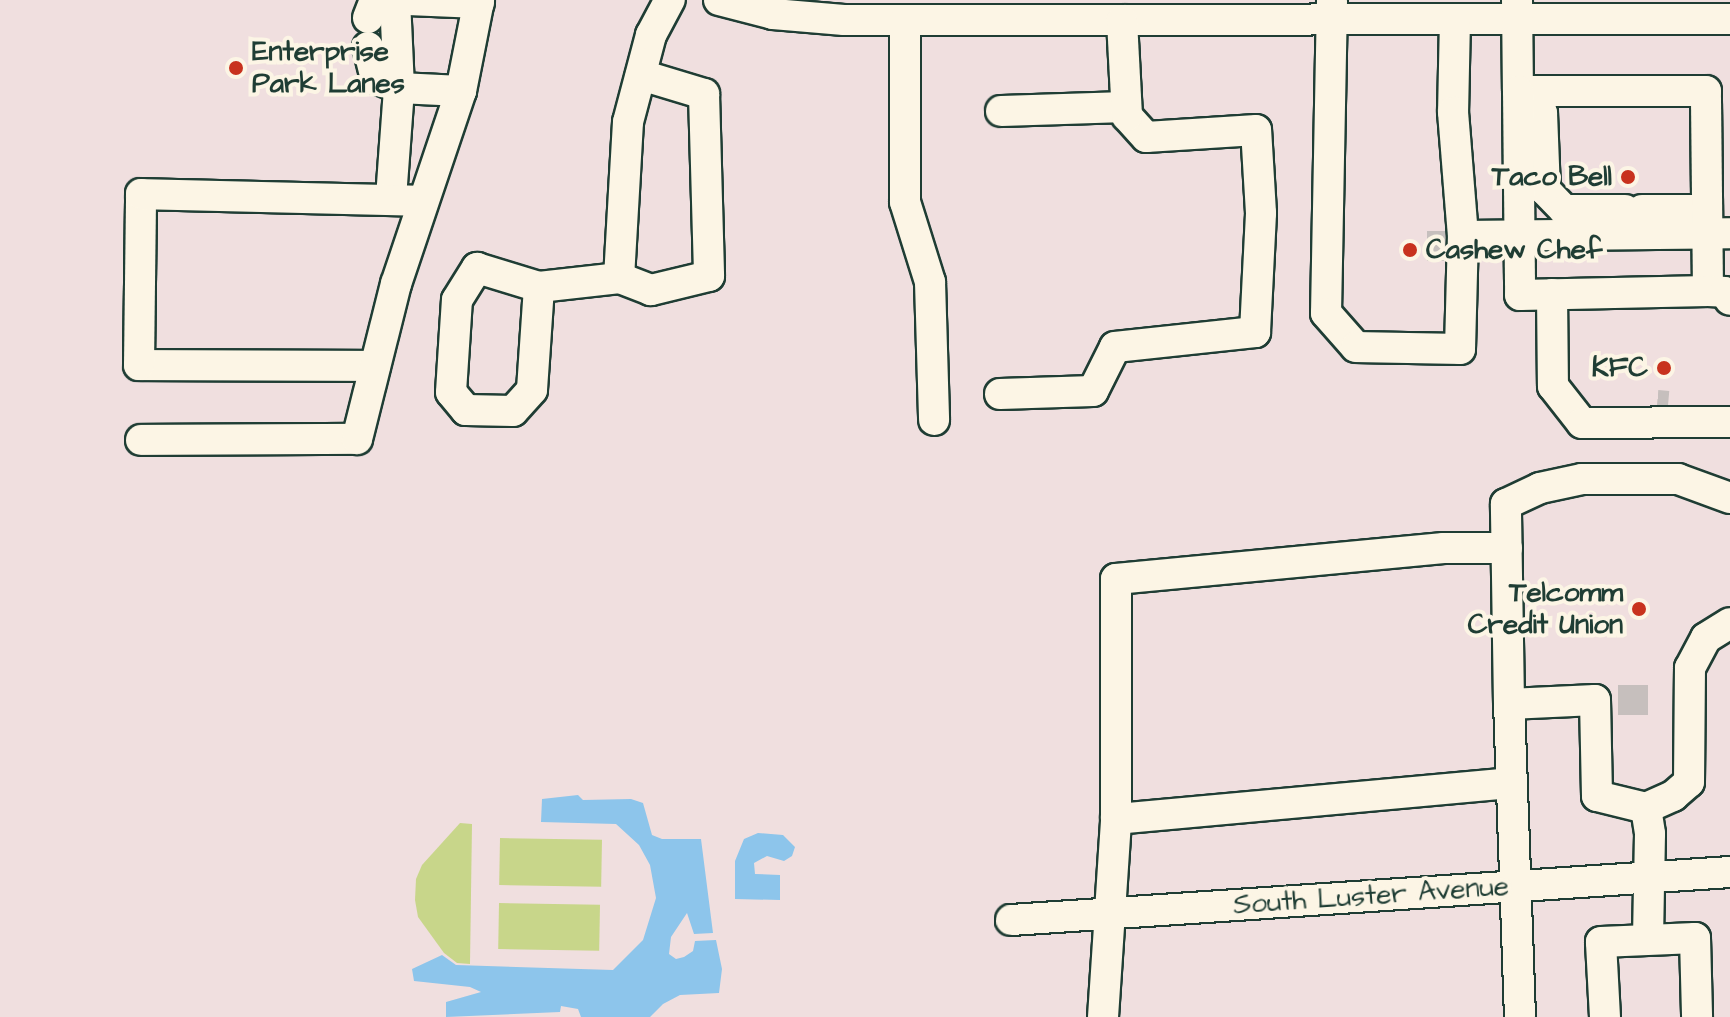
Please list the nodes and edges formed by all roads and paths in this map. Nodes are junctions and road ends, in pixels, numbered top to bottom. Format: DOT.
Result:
graph roads {
  1 [pos="395,0"];
  2 [pos="408,0"];
  3 [pos="670,0"];
  4 [pos="719,0"];
  5 [pos="479,2"];
  6 [pos="873,10"];
  7 [pos="1161,10"];
  8 [pos="1244,10"];
  9 [pos="1332,10"];
  10 [pos="1517,10"];
  11 [pos="1455,19"];
  12 [pos="1730,19"];
  13 [pos="905,20"];
  14 [pos="1122,20"];
  15 [pos="370,21"];
  16 [pos="641,75"];
  17 [pos="399,88"];
  18 [pos="461,91"];
  19 [pos="1518,91"];
  20 [pos="1126,107"];
  21 [pos="1001,111"];
  22 [pos="391,198"];
  23 [pos="423,201"];
  24 [pos="1715,226"];
  25 [pos="1452,228"];
  26 [pos="1520,236"];
  27 [pos="1442,261"];
  28 [pos="619,278"];
  29 [pos="539,287"];
  30 [pos="1552,294"];
  31 [pos="1719,296"];
  32 [pos="1428,349"];
  33 [pos="375,366"];
  34 [pos="1000,394"];
  35 [pos="1729,418"];
  36 [pos="934,420"];
  37 [pos="1582,423"];
  38 [pos="141,440"];
  39 [pos="1730,498"];
  40 [pos="1507,548"];
  41 [pos="1730,623"];
  42 [pos="1509,704"];
  43 [pos="1511,783"];
  44 [pos="1646,808"];
  45 [pos="1116,819"];
  46 [pos="1730,872"];
  47 [pos="1651,877"];
  48 [pos="1514,886"];
  49 [pos="1112,913"];
  50 [pos="1011,920"];
  51 [pos="1648,938"];
  52 [pos="1103,1017"];
  53 [pos="1520,1017"];
  54 [pos="1605,1017"];
  55 [pos="1697,1017"];
  1 -- 17 [label="street"];
  2 -- 5 [label="street"];
  3 -- 16 [label="street"];
  4 -- 6 [label="street"];
  5 -- 18 [label="street"];
  6 -- 13 [label="street"];
  7 -- 8 [label="street"];
  7 -- 14 [label="street"];
  8 -- 9 [label="street"];
  9 -- 11 [label="street"];
  9 -- 32 [label="street"];
  10 -- 11 [label="street"];
  10 -- 12 [label="street"];
  10 -- 19 [label="street"];
  11 -- 25 [label="street"];
  13 -- 14 [label="street"];
  13 -- 36 [label="street"];
  14 -- 20 [label="street"];
  15 -- 17 [label="street"];
  16 -- 28 [label="street"];
  16 -- 28 [label="street"];
  17 -- 18 [label="street"];
  17 -- 22 [label="street"];
  18 -- 23 [label="street"];
  19 -- 24 [label="street"];
  19 -- 24 [label="street"];
  19 -- 26 [label="street"];
  20 -- 21 [label="street"];
  20 -- 34 [label="street"];
  22 -- 23 [label="street"];
  22 -- 33 [label="street"];
  23 -- 33 [label="street"];
  24 -- 26 [label="street"];
  24 -- 31 [label="street"];
  25 -- 26 [label="street"];
  25 -- 32 [label="street"];
  26 -- 30 [label="street"];
  27 -- 32 [label="street"];
  28 -- 29 [label="street"];
  29 -- 29 [label="street"];
  30 -- 31 [label="street"];
  30 -- 37 [label="street"];
  33 -- 38 [label="street"];
  35 -- 37 [label="street"];
  35 -- 37 [label="street"];
  39 -- 40 [label="street"];
  40 -- 42 [label="street"];
  40 -- 45 [label="street"];
  41 -- 44 [label="street"];
  42 -- 43 [label="street"];
  42 -- 44 [label="street"];
  43 -- 45 [label="street"];
  43 -- 48 [label="street"];
  44 -- 47 [label="street"];
  45 -- 49 [label="street"];
  46 -- 47 [label="street, South Luster Avenue"];
  47 -- 48 [label="street, South Luster Avenue"];
  47 -- 51 [label="street"];
  48 -- 49 [label="street, South Luster Avenue"];
  48 -- 53 [label="street"];
  49 -- 50 [label="street, South Luster Avenue"];
  49 -- 52 [label="street"];
  51 -- 54 [label="street"];
  51 -- 55 [label="street"];
}
